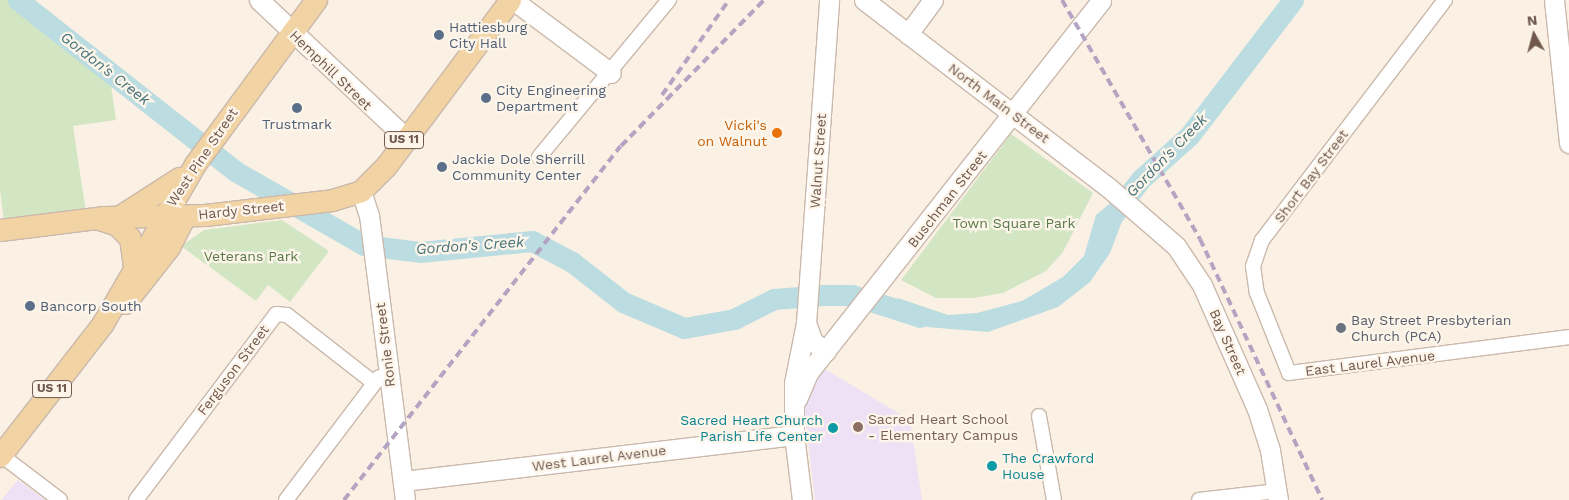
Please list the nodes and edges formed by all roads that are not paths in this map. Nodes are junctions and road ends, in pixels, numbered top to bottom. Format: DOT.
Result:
graph roads {
  1 [pos="258,0"];
  2 [pos="316,0"];
  3 [pos="512,0"];
  4 [pos="669,0"];
  5 [pos="829,0"];
  6 [pos="864,0"];
  7 [pos="933,0"];
  8 [pos="1101,0"];
  9 [pos="1445,0"];
  10 [pos="1554,0"];
  11 [pos="292,33"];
  12 [pos="908,34"];
  13 [pos="610,73"];
  14 [pos="1014,114"];
  15 [pos="406,138"];
  16 [pos="1569,143"];
  17 [pos="539,157"];
  18 [pos="190,171"];
  19 [pos="361,191"];
  20 [pos="1134,208"];
  21 [pos="210,214"];
  22 [pos="116,216"];
  23 [pos="161,217"];
  24 [pos="184,217"];
  25 [pos="94,218"];
  26 [pos="0,230"];
  27 [pos="134,265"];
  28 [pos="806,317"];
  29 [pos="103,323"];
  30 [pos="1569,337"];
  31 [pos="826,351"];
  32 [pos="387,366"];
  33 [pos="1289,373"];
  34 [pos="374,383"];
  35 [pos="797,400"];
  36 [pos="1039,416"];
  37 [pos="794,435"];
  38 [pos="0,455"];
  39 [pos="403,481"];
  40 [pos="1277,495"];
  41 [pos="60,500"];
  42 [pos="136,500"];
  43 [pos="286,500"];
  44 [pos="405,500"];
  45 [pos="802,500"];
  46 [pos="1054,500"];
  47 [pos="1199,500"];
  1 -- 11 [label="street, Hemphill Street"];
  2 -- 11 [label="main road, West Pine Street / US 11"];
  3 -- 13 [label="street"];
  3 -- 15 [label="main road, US 11"];
  4 -- 13 [label="street"];
  5 -- 28 [label="street, Walnut Street"];
  6 -- 12 [label="street, North Main Street"];
  7 -- 12 [label="street"];
  8 -- 14 [label="street, Buschman Street"];
  9 -- 33 [label="street, Short Bay Street"];
  10 -- 16 [label="street"];
  11 -- 15 [label="street, Hemphill Street"];
  11 -- 18 [label="main road, West Pine Street / US 11"];
  12 -- 14 [label="street, North Main Street"];
  13 -- 17 [label="street"];
  14 -- 20 [label="street, North Main Street"];
  14 -- 31 [label="street, Buschman Street"];
  15 -- 19 [label="main road, US 11"];
  18 -- 21 [label="main road"];
  18 -- 22 [label="main road"];
  18 -- 23 [label="main road, West Pine Street / US 11"];
  19 -- 21 [label="main road, Hardy Street"];
  19 -- 32 [label="street, Ronie Street"];
  20 -- 40 [label="street, Bay Street"];
  21 -- 24 [label="main road, Hardy Street"];
  22 -- 23 [label="main road, Hardy Street"];
  22 -- 25 [label="main road, Hardy Street"];
  23 -- 24 [label="main road, Hardy Street"];
  23 -- 27 [label="main road, West Pine Street / US 11"];
  24 -- 29 [label="main road, West Pine Street / US 11"];
  25 -- 26 [label="main road, Hardy Street"];
  25 -- 27 [label="main road"];
  27 -- 29 [label="main road, West Pine Street / US 11"];
  28 -- 31 [label="street"];
  28 -- 35 [label="street, Walnut Street"];
  29 -- 38 [label="main road, West Pine Street / US 11"];
  30 -- 33 [label="street, East Laurel Avenue"];
  31 -- 35 [label="street, Buschman Street"];
  32 -- 34 [label="street"];
  32 -- 39 [label="street, Ronie Street"];
  34 -- 42 [label="street, Ferguson Street"];
  34 -- 43 [label="street"];
  35 -- 37 [label="street, Walnut Street"];
  36 -- 46 [label="street"];
  37 -- 39 [label="street, West Laurel Avenue"];
  37 -- 45 [label="street, Walnut Street"];
  38 -- 41 [label="street"];
  39 -- 44 [label="street, Ronie Street"];
  40 -- 47 [label="street"];
}
